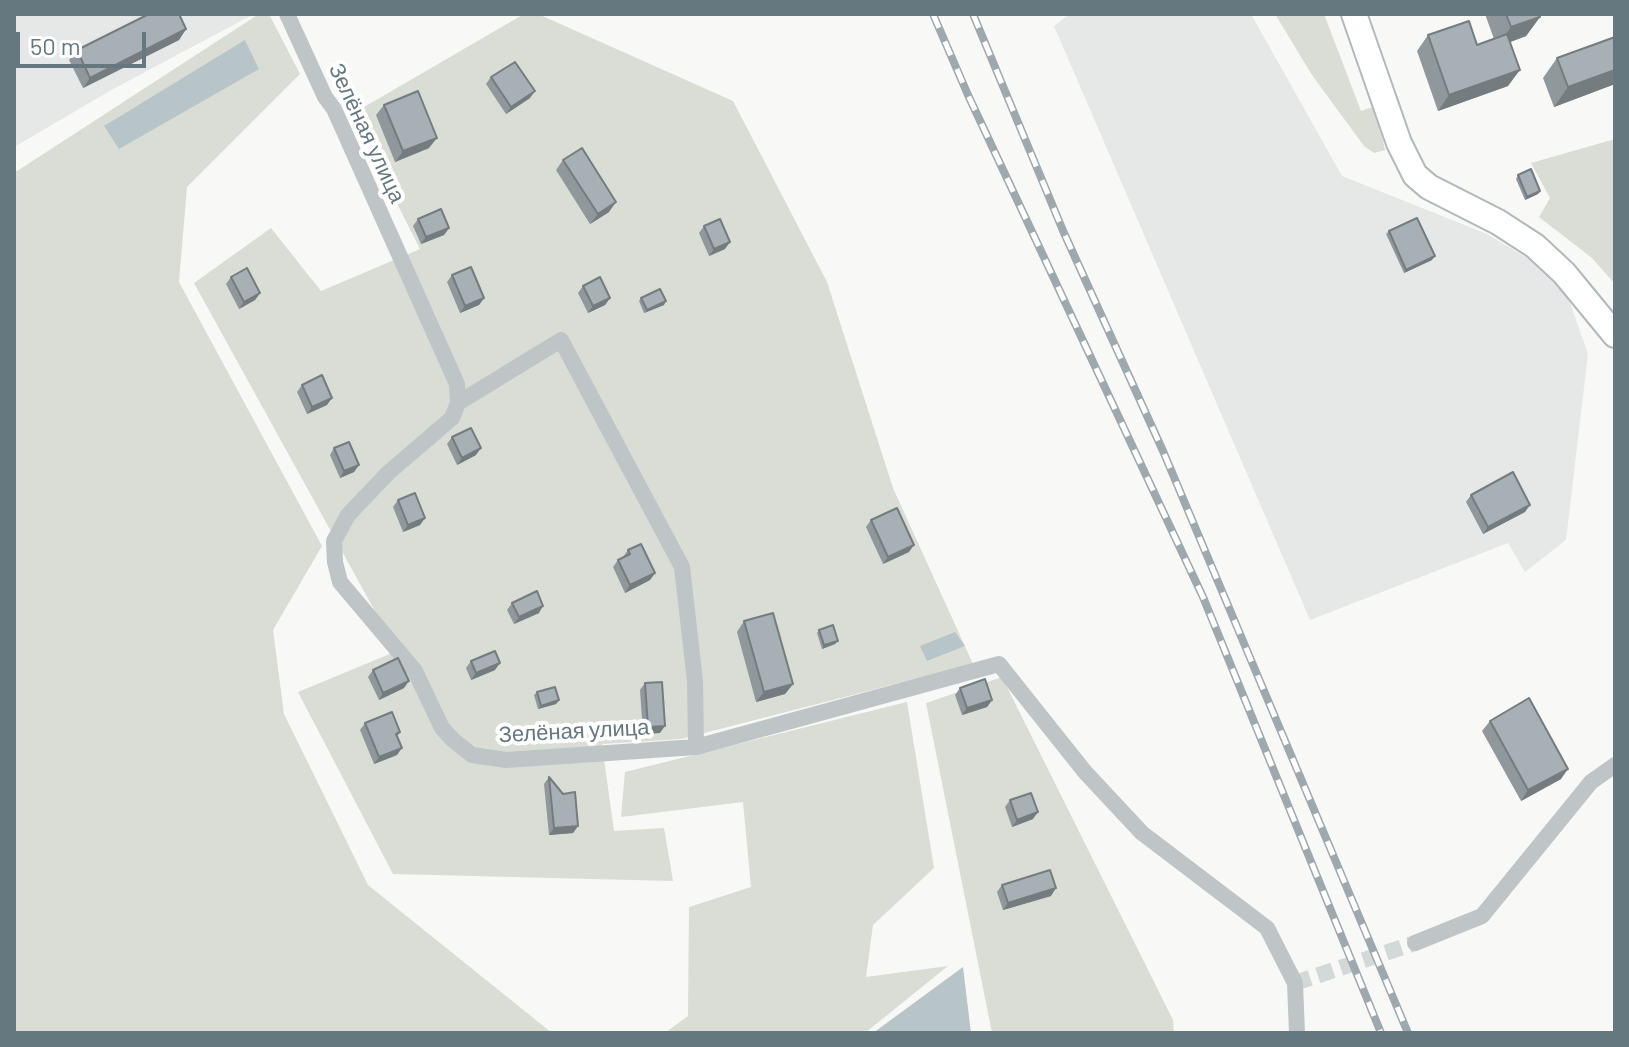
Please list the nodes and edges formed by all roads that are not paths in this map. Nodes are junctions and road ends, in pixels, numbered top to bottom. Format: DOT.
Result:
graph roads {
  1 [pos="287,14"];
  2 [pos="1354,14"];
  3 [pos="1615,335"];
  4 [pos="458,403"];
  5 [pos="696,747"];
  6 [pos="1615,765"];
  7 [pos="1415,943"];
  8 [pos="1297,1033"];
  1 -- 4 [label="street, Зелёная улица"];
  2 -- 3 [label="street"];
  4 -- 5 [label="street, Зелёная улица"];
  4 -- 5 [label="street, Зелёная улица"];
  5 -- 8 [label="street, Зелёная улица"];
  6 -- 7 [label="street"];
}
